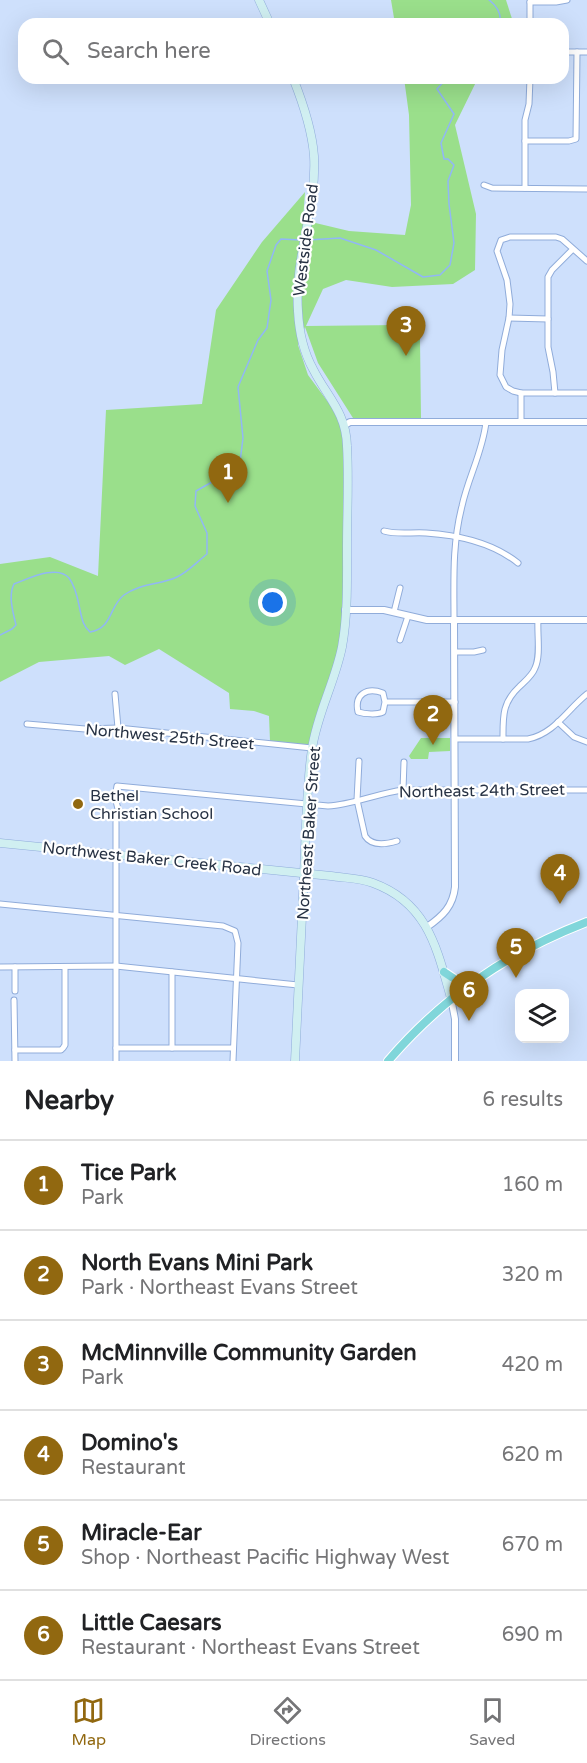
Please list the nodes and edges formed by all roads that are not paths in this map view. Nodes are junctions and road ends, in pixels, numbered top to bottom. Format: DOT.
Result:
graph roads {
  1 [pos="259,0"];
  2 [pos="567,0"];
  3 [pos="530,1"];
  4 [pos="267,18"];
  5 [pos="530,18"];
  6 [pos="569,52"];
  7 [pos="577,52"];
  8 [pos="587,52"];
  9 [pos="295,84"];
  10 [pos="530,84"];
  11 [pos="525,141"];
  12 [pos="484,185"];
  13 [pos="525,188"];
  14 [pos="587,189"];
  15 [pos="572,250"];
  16 [pos="587,261"];
  17 [pos="509,318"];
  18 [pos="548,319"];
  19 [pos="521,393"];
  20 [pos="555,393"];
  21 [pos="587,393"];
  22 [pos="486,422"];
  23 [pos="520,422"];
  24 [pos="587,422"];
  25 [pos="345,425"];
  26 [pos="384,531"];
  27 [pos="455,537"];
  28 [pos="518,562"];
  29 [pos="400,588"];
  30 [pos="345,610"];
  31 [pos="394,612"];
  32 [pos="408,616"];
  33 [pos="454,620"];
  34 [pos="538,620"];
  35 [pos="587,620"];
  36 [pos="400,640"];
  37 [pos="483,650"];
  38 [pos="455,652"];
  39 [pos="116,694"];
  40 [pos="587,694"];
  41 [pos="385,702"];
  42 [pos="455,702"];
  43 [pos="558,722"];
  44 [pos="27,724"];
  45 [pos="118,728"];
  46 [pos="455,739"];
  47 [pos="503,739"];
  48 [pos="587,742"];
  49 [pos="312,748"];
  50 [pos="359,761"];
  51 [pos="404,762"];
  52 [pos="455,789"];
  53 [pos="403,790"];
  54 [pos="587,790"];
  55 [pos="357,801"];
  56 [pos="307,804"];
  57 [pos="118,809"];
  58 [pos="116,816"];
  59 [pos="398,840"];
  60 [pos="0,843"];
  61 [pos="116,854"];
  62 [pos="304,874"];
  63 [pos="0,904"];
  64 [pos="116,915"];
  65 [pos="587,922"];
  66 [pos="427,927"];
  67 [pos="116,966"];
  68 [pos="0,967"];
  69 [pos="15,967"];
  70 [pos="65,967"];
  71 [pos="172,972"];
  72 [pos="444,972"];
  73 [pos="236,979"];
  74 [pos="471,983"];
  75 [pos="298,985"];
  76 [pos="15,991"];
  77 [pos="451,998"];
  78 [pos="14,1000"];
  79 [pos="116,1048"];
  80 [pos="172,1048"];
  81 [pos="233,1048"];
  82 [pos="15,1050"];
  83 [pos="15,1061"];
  84 [pos="116,1061"];
  85 [pos="233,1061"];
  86 [pos="295,1061"];
  87 [pos="388,1061"];
  88 [pos="455,1061"];
  1 -- 4 [label="main road"];
  2 -- 3 [label="street"];
  3 -- 5 [label="street"];
  6 -- 7 [label="street"];
  7 -- 8 [label="street"];
  7 -- 11 [label="street"];
  9 -- 25 [label="main road, Westside Road"];
  10 -- 11 [label="street"];
  11 -- 13 [label="street"];
  12 -- 13 [label="street"];
  13 -- 14 [label="street"];
  15 -- 16 [label="street"];
  15 -- 17 [label="street"];
  15 -- 18 [label="street"];
  17 -- 18 [label="street"];
  17 -- 19 [label="street"];
  18 -- 20 [label="street"];
  19 -- 20 [label="street"];
  19 -- 23 [label="street"];
  20 -- 21 [label="street"];
  22 -- 23 [label="street"];
  22 -- 25 [label="street"];
  22 -- 27 [label="street"];
  23 -- 24 [label="street"];
  25 -- 30 [label="main road, Westside Road"];
  26 -- 27 [label="street"];
  27 -- 28 [label="street"];
  27 -- 33 [label="street"];
  29 -- 31 [label="street"];
  30 -- 31 [label="street"];
  30 -- 49 [label="main road, Northeast Baker Street"];
  31 -- 32 [label="street"];
  32 -- 33 [label="street"];
  32 -- 36 [label="street"];
  33 -- 34 [label="street"];
  33 -- 38 [label="street"];
  34 -- 35 [label="street"];
  34 -- 47 [label="street"];
  37 -- 38 [label="street"];
  38 -- 42 [label="street"];
  39 -- 45 [label="street"];
  40 -- 43 [label="street"];
  41 -- 41 [label="street"];
  41 -- 42 [label="street"];
  42 -- 46 [label="street"];
  43 -- 47 [label="street"];
  43 -- 48 [label="street"];
  44 -- 45 [label="street, Northwest 25th Street"];
  45 -- 49 [label="street, Northwest 25th Street"];
  46 -- 47 [label="street"];
  46 -- 52 [label="street"];
  49 -- 56 [label="main road, Northeast Baker Street"];
  50 -- 55 [label="street"];
  51 -- 53 [label="street"];
  52 -- 53 [label="street, Northeast 24th Street"];
  52 -- 54 [label="street, Northeast 24th Street"];
  52 -- 66 [label="street"];
  53 -- 55 [label="street, Northeast 24th Street"];
  55 -- 56 [label="street, Northeast 24th Street"];
  55 -- 59 [label="street"];
  56 -- 57 [label="street, Northeast 24th Street"];
  56 -- 62 [label="main road, Northeast Baker Street"];
  58 -- 61 [label="street"];
  60 -- 61 [label="main road, Northwest Baker Creek Road"];
  61 -- 62 [label="main road, Northwest Baker Creek Road"];
  61 -- 64 [label="street"];
  62 -- 66 [label="main road, Northwest Baker Creek Road"];
  62 -- 75 [label="main road, Northeast Baker Street"];
  63 -- 64 [label="street"];
  64 -- 67 [label="street"];
  64 -- 73 [label="street"];
  65 -- 74 [label="highway"];
  66 -- 72 [label="main road, Northwest Baker Creek Road"];
  67 -- 70 [label="street"];
  67 -- 71 [label="street"];
  67 -- 79 [label="street"];
  68 -- 69 [label="street"];
  69 -- 70 [label="street"];
  69 -- 76 [label="street"];
  70 -- 82 [label="street"];
  71 -- 73 [label="street"];
  71 -- 80 [label="street"];
  72 -- 74 [label="highway"];
  72 -- 77 [label="main road, Northwest Baker Creek Road"];
  73 -- 75 [label="street"];
  73 -- 81 [label="street"];
  74 -- 77 [label="highway"];
  75 -- 86 [label="main road, Northeast Baker Street"];
  77 -- 87 [label="highway"];
  77 -- 88 [label="street"];
  78 -- 82 [label="street"];
  79 -- 80 [label="street"];
  79 -- 84 [label="street"];
  80 -- 81 [label="street"];
  81 -- 85 [label="street"];
  82 -- 83 [label="street"];
}
